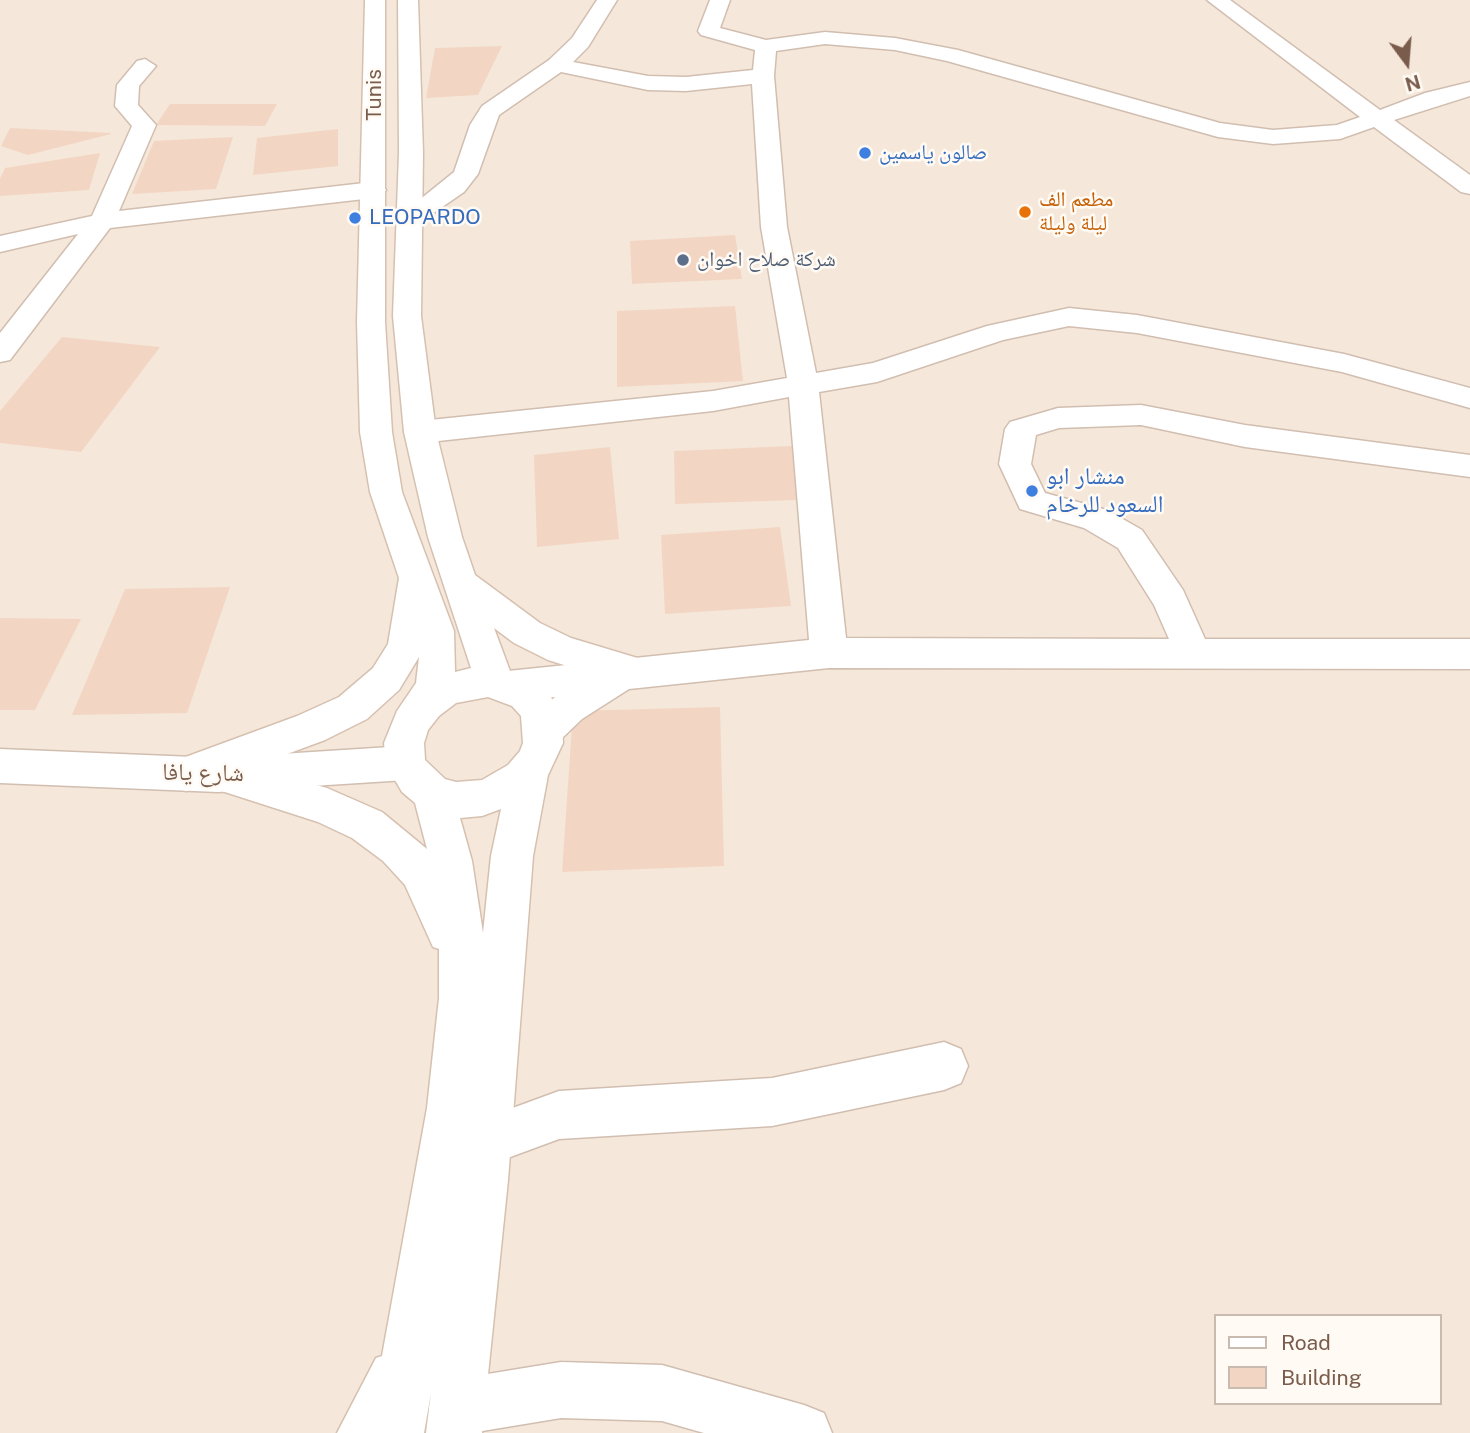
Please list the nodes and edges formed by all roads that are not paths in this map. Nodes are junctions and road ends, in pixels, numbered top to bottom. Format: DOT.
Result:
graph roads {
  1 [pos="375,0"];
  2 [pos="408,0"];
  3 [pos="607,0"];
  4 [pos="720,0"];
  5 [pos="1217,0"];
  6 [pos="766,46"];
  7 [pos="557,65"];
  8 [pos="145,66"];
  9 [pos="763,76"];
  10 [pos="1470,89"];
  11 [pos="1377,119"];
  12 [pos="1470,187"];
  13 [pos="373,190"];
  14 [pos="410,218"];
  15 [pos="102,221"];
  16 [pos="0,244"];
  17 [pos="0,353"];
  18 [pos="803,384"];
  19 [pos="1470,398"];
  20 [pos="420,432"];
  21 [pos="1470,466"];
  22 [pos="416,576"];
  23 [pos="461,583"];
  24 [pos="829,653"];
  25 [pos="1194,654"];
  26 [pos="1470,654"];
  27 [pos="631,671"];
  28 [pos="501,685"];
  29 [pos="425,705"];
  30 [pos="537,749"];
  31 [pos="0,766"];
  32 [pos="202,774"];
  33 [pos="419,778"];
  34 [pos="462,963"];
  35 [pos="944,1066"];
  36 [pos="486,1141"];
  37 [pos="409,1355"];
  38 [pos="455,1420"];
  39 [pos="365,1433"];
  40 [pos="396,1433"];
  41 [pos="804,1433"];
  1 -- 13 [label="street, Tunis"];
  2 -- 14 [label="street"];
  3 -- 7 [label="street"];
  4 -- 6 [label="street"];
  5 -- 11 [label="street"];
  6 -- 9 [label="street"];
  6 -- 11 [label="street"];
  7 -- 9 [label="street"];
  7 -- 14 [label="street"];
  8 -- 15 [label="street"];
  9 -- 18 [label="street"];
  10 -- 11 [label="street"];
  11 -- 12 [label="street"];
  13 -- 15 [label="street"];
  13 -- 22 [label="street, Tunis"];
  14 -- 20 [label="street"];
  15 -- 16 [label="street"];
  15 -- 17 [label="street"];
  18 -- 19 [label="street"];
  18 -- 20 [label="street"];
  18 -- 24 [label="street"];
  20 -- 23 [label="street"];
  21 -- 25 [label="street"];
  22 -- 29 [label="street, Tunis"];
  22 -- 32 [label="street"];
  23 -- 27 [label="street"];
  23 -- 28 [label="street"];
  24 -- 25 [label="street"];
  24 -- 27 [label="street"];
  25 -- 26 [label="street"];
  27 -- 28 [label="street"];
  27 -- 30 [label="street"];
  28 -- 29 [label="street"];
  28 -- 30 [label="street"];
  29 -- 33 [label="street"];
  30 -- 33 [label="street"];
  30 -- 36 [label="street"];
  31 -- 32 [label="street, شارع يافا"];
  32 -- 33 [label="street, شارع يافا"];
  32 -- 34 [label="street"];
  33 -- 34 [label="street"];
  34 -- 37 [label="street"];
  35 -- 36 [label="street"];
  36 -- 38 [label="street"];
  37 -- 39 [label="street"];
  37 -- 40 [label="street"];
  38 -- 41 [label="street"];
}
